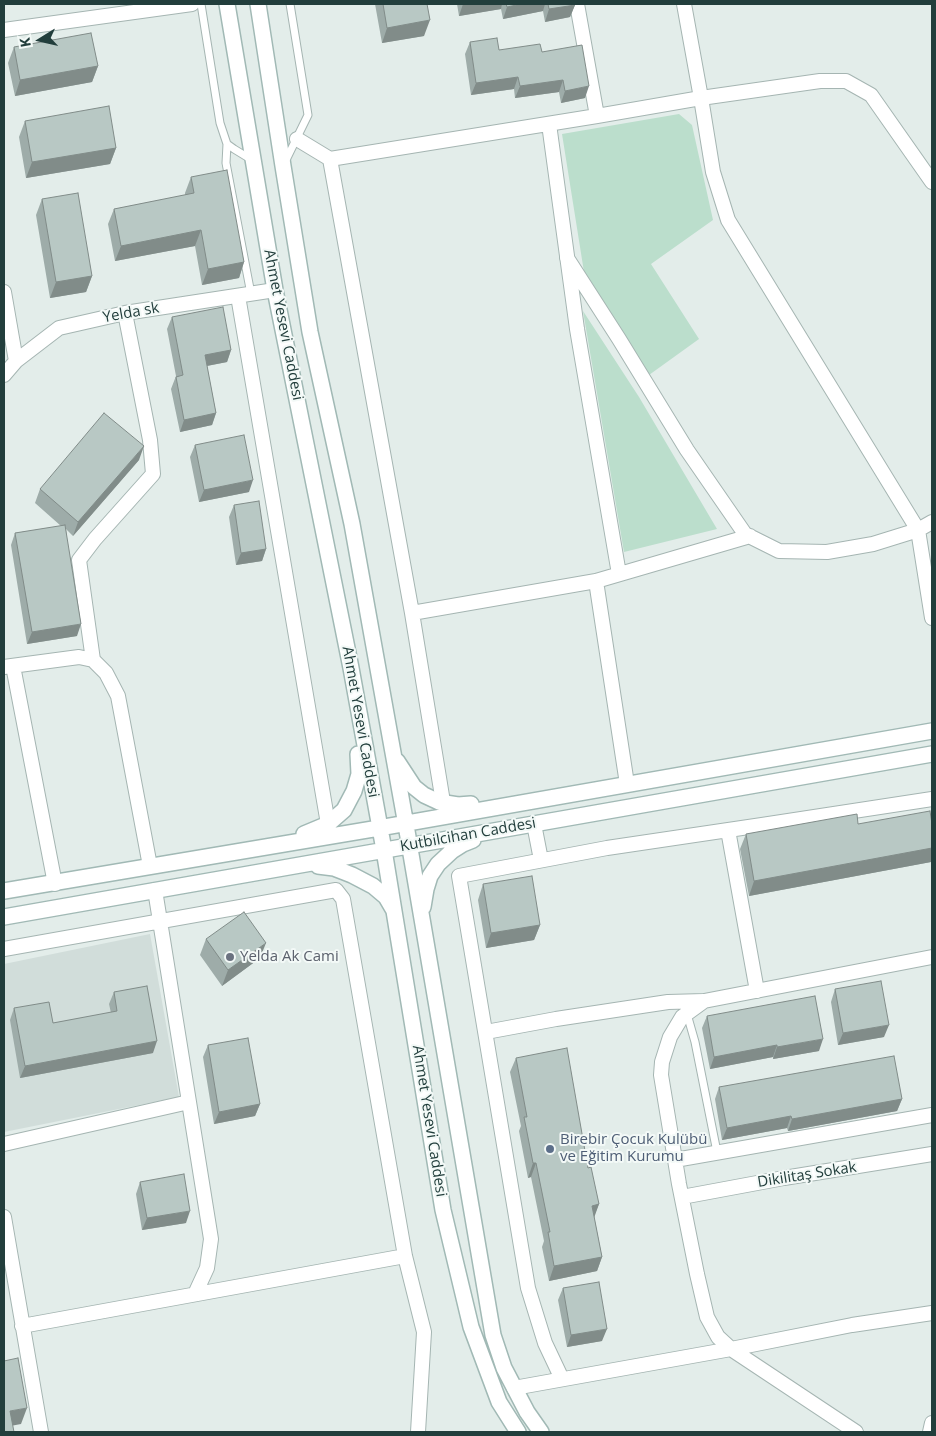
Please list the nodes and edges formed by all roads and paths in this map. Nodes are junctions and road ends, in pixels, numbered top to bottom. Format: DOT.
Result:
graph roads {
  1 [pos="192,4"];
  2 [pos="201,4"];
  3 [pos="227,4"];
  4 [pos="258,4"];
  5 [pos="290,4"];
  6 [pos="577,4"];
  7 [pos="684,4"];
  8 [pos="4,30"];
  9 [pos="701,98"];
  10 [pos="597,116"];
  11 [pos="549,124"];
  12 [pos="297,139"];
  13 [pos="227,144"];
  14 [pos="330,159"];
  15 [pos="253,161"];
  16 [pos="282,166"];
  17 [pos="932,182"];
  18 [pos="567,258"];
  19 [pos="275,290"];
  20 [pos="4,292"];
  21 [pos="244,295"];
  22 [pos="125,313"];
  23 [pos="16,361"];
  24 [pos="4,375"];
  25 [pos="932,522"];
  26 [pos="918,530"];
  27 [pos="750,536"];
  28 [pos="619,574"];
  29 [pos="596,581"];
  30 [pos="412,613"];
  31 [pos="932,618"];
  32 [pos="93,660"];
  33 [pos="8,667"];
  34 [pos="351,668"];
  35 [pos="932,731"];
  36 [pos="932,754"];
  37 [pos="394,757"];
  38 [pos="627,784"];
  39 [pos="932,799"];
  40 [pos="443,802"];
  41 [pos="515,803"];
  42 [pos="406,822"];
  43 [pos="328,824"];
  44 [pos="534,824"];
  45 [pos="379,828"];
  46 [pos="498,830"];
  47 [pos="728,830"];
  48 [pos="277,845"];
  49 [pos="409,846"];
  50 [pos="384,850"];
  51 [pos="541,860"];
  52 [pos="303,864"];
  53 [pos="150,866"];
  54 [pos="55,884"];
  55 [pos="155,890"];
  56 [pos="4,891"];
  57 [pos="395,912"];
  58 [pos="4,917"];
  59 [pos="160,921"];
  60 [pos="422,921"];
  61 [pos="4,949"];
  62 [pos="932,957"];
  63 [pos="757,990"];
  64 [pos="704,1001"];
  65 [pos="687,1014"];
  66 [pos="486,1032"];
  67 [pos="189,1102"];
  68 [pos="932,1115"];
  69 [pos="4,1144"];
  70 [pos="718,1152"];
  71 [pos="932,1154"];
  72 [pos="675,1160"];
  73 [pos="682,1197"];
  74 [pos="4,1217"];
  75 [pos="405,1256"];
  76 [pos="195,1294"];
  77 [pos="932,1313"];
  78 [pos="22,1326"];
  79 [pos="731,1349"];
  80 [pos="562,1379"];
  81 [pos="514,1388"];
  82 [pos="932,1423"];
  83 [pos="41,1432"];
  84 [pos="418,1432"];
  85 [pos="518,1432"];
  86 [pos="541,1432"];
  87 [pos="856,1432"];
  88 [pos="930,1432"];
  1 -- 8 [label="street"];
  2 -- 13 [label="lane"];
  3 -- 15 [label="main road, Ahmet Yesevi Caddesi"];
  4 -- 16 [label="main road, Ahmet Yesevi Caddesi"];
  5 -- 12 [label="lane"];
  6 -- 10 [label="street"];
  7 -- 9 [label="street"];
  9 -- 10 [label="street"];
  9 -- 17 [label="street"];
  9 -- 26 [label="street"];
  10 -- 11 [label="street"];
  11 -- 14 [label="street"];
  11 -- 18 [label="street"];
  12 -- 14 [label="street"];
  12 -- 16 [label="lane"];
  13 -- 15 [label="lane"];
  13 -- 21 [label="lane"];
  14 -- 30 [label="street"];
  15 -- 19 [label="main road, Ahmet Yesevi Caddesi"];
  16 -- 37 [label="main road, Ahmet Yesevi Caddesi"];
  18 -- 27 [label="street"];
  18 -- 28 [label="street"];
  19 -- 21 [label="street, Yelda sk"];
  19 -- 34 [label="main road, Ahmet Yesevi Caddesi"];
  20 -- 23 [label="street"];
  21 -- 22 [label="street, Yelda sk"];
  21 -- 43 [label="street"];
  22 -- 23 [label="street, Yelda sk"];
  22 -- 32 [label="street"];
  23 -- 24 [label="street, Yelda sk"];
  25 -- 26 [label="street"];
  26 -- 27 [label="street"];
  26 -- 31 [label="street"];
  27 -- 28 [label="street"];
  28 -- 29 [label="street"];
  29 -- 30 [label="street"];
  29 -- 38 [label="street"];
  30 -- 40 [label="street"];
  32 -- 33 [label="street"];
  32 -- 53 [label="street"];
  33 -- 54 [label="street"];
  34 -- 43 [label="main road"];
  34 -- 45 [label="main road, Ahmet Yesevi Caddesi"];
  35 -- 38 [label="main road, Kutbilcihan Caddesi"];
  36 -- 44 [label="main road, Kutbilcihan Caddesi"];
  37 -- 40 [label="main road"];
  37 -- 42 [label="main road, Ahmet Yesevi Caddesi"];
  38 -- 41 [label="main road, Kutbilcihan Caddesi"];
  39 -- 47 [label="street"];
  40 -- 41 [label="main road"];
  41 -- 42 [label="main road, Kutbilcihan Caddesi"];
  42 -- 45 [label="main road, Kutbilcihan Caddesi"];
  42 -- 49 [label="main road, Ahmet Yesevi Caddesi"];
  43 -- 48 [label="main road"];
  44 -- 46 [label="main road, Kutbilcihan Caddesi"];
  44 -- 51 [label="street"];
  45 -- 48 [label="main road, Kutbilcihan Caddesi"];
  45 -- 50 [label="main road, Ahmet Yesevi Caddesi"];
  46 -- 49 [label="main road, Kutbilcihan Caddesi"];
  46 -- 60 [label="main road"];
  47 -- 51 [label="street"];
  47 -- 63 [label="street"];
  48 -- 53 [label="main road, Kutbilcihan Caddesi"];
  49 -- 50 [label="main road, Kutbilcihan Caddesi"];
  49 -- 60 [label="main road, Ahmet Yesevi Caddesi"];
  50 -- 52 [label="main road, Kutbilcihan Caddesi"];
  50 -- 57 [label="main road, Ahmet Yesevi Caddesi"];
  51 -- 66 [label="street"];
  52 -- 55 [label="main road, Kutbilcihan Caddesi"];
  52 -- 57 [label="main road"];
  53 -- 54 [label="main road, Kutbilcihan Caddesi"];
  54 -- 56 [label="main road, Kutbilcihan Caddesi"];
  55 -- 58 [label="main road, Kutbilcihan Caddesi"];
  55 -- 59 [label="street"];
  57 -- 85 [label="main road, Ahmet Yesevi Caddesi"];
  59 -- 61 [label="street"];
  59 -- 67 [label="street"];
  59 -- 75 [label="street"];
  60 -- 81 [label="main road, Ahmet Yesevi Caddesi"];
  62 -- 63 [label="street"];
  63 -- 64 [label="street"];
  64 -- 65 [label="street"];
  64 -- 66 [label="street"];
  65 -- 70 [label="lane"];
  65 -- 72 [label="street"];
  66 -- 80 [label="street"];
  67 -- 69 [label="street"];
  67 -- 76 [label="street"];
  68 -- 70 [label="street"];
  70 -- 72 [label="street"];
  71 -- 73 [label="street, Dikilitaş Sokak"];
  72 -- 73 [label="street"];
  73 -- 79 [label="street"];
  74 -- 78 [label="street"];
  75 -- 76 [label="street"];
  75 -- 84 [label="street"];
  76 -- 78 [label="street"];
  77 -- 79 [label="street"];
  78 -- 83 [label="street"];
  79 -- 80 [label="street"];
  79 -- 87 [label="street"];
  80 -- 81 [label="street"];
  81 -- 86 [label="main road, Ahmet Yesevi Caddesi"];
  82 -- 88 [label="street"];
}
